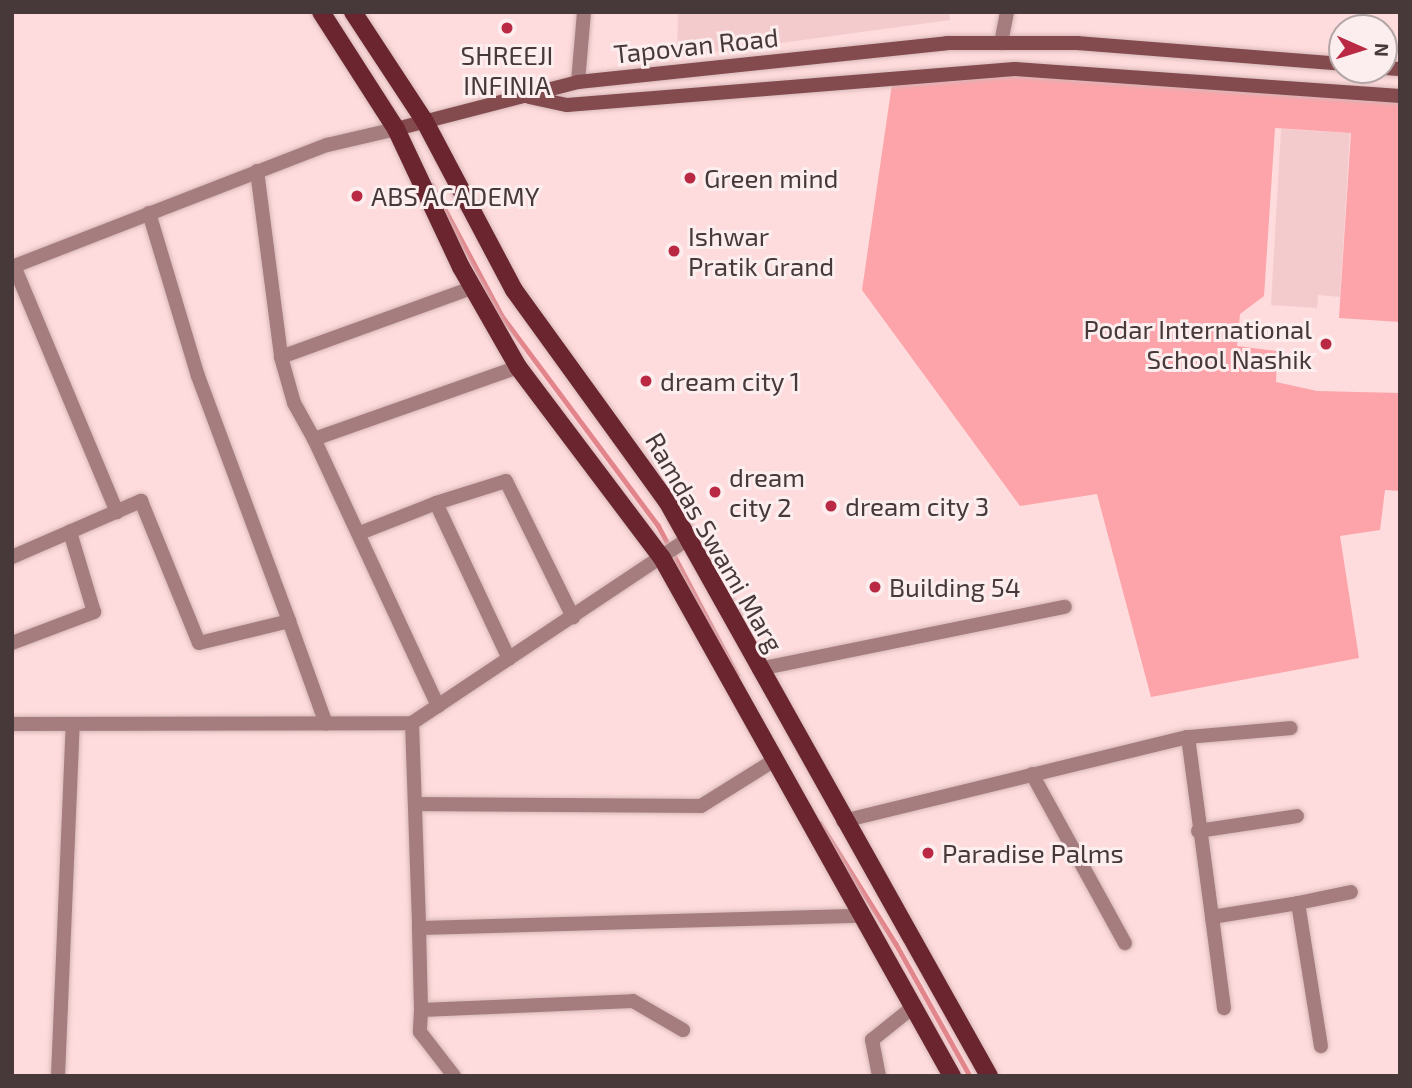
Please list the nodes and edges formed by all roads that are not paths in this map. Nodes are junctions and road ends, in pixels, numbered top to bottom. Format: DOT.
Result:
graph roads {
  1 [pos="321,12"];
  2 [pos="353,12"];
  3 [pos="584,12"];
  4 [pos="1007,12"];
  5 [pos="1001,43"];
  6 [pos="1328,63"];
  7 [pos="578,82"];
  8 [pos="1400,96"];
  9 [pos="528,97"];
  10 [pos="424,120"];
  11 [pos="396,129"];
  12 [pos="257,171"];
  13 [pos="149,213"];
  14 [pos="13,267"];
  15 [pos="472,288"];
  16 [pos="281,357"];
  17 [pos="518,367"];
  18 [pos="314,439"];
  19 [pos="436,503"];
  20 [pos="117,512"];
  21 [pos="70,532"];
  22 [pos="360,533"];
  23 [pos="684,542"];
  24 [pos="12,557"];
  25 [pos="663,557"];
  26 [pos="1065,607"];
  27 [pos="573,617"];
  28 [pos="289,621"];
  29 [pos="12,643"];
  30 [pos="509,659"];
  31 [pos="759,668"];
  32 [pos="438,706"];
  33 [pos="412,723"];
  34 [pos="12,724"];
  35 [pos="73,724"];
  36 [pos="326,724"];
  37 [pos="1291,728"];
  38 [pos="1188,737"];
  39 [pos="773,761"];
  40 [pos="1032,774"];
  41 [pos="417,804"];
  42 [pos="1297,816"];
  43 [pos="843,821"];
  44 [pos="1198,831"];
  45 [pos="1351,892"];
  46 [pos="1298,903"];
  47 [pos="862,916"];
  48 [pos="1212,917"];
  49 [pos="419,928"];
  50 [pos="1125,943"];
  51 [pos="913,1007"];
  52 [pos="1224,1009"];
  53 [pos="421,1010"];
  54 [pos="683,1031"];
  55 [pos="1321,1046"];
  56 [pos="58,1076"];
  57 [pos="454,1076"];
  58 [pos="879,1076"];
  59 [pos="952,1076"];
  60 [pos="989,1076"];
  1 -- 11 [label="main road"];
  2 -- 10 [label="main road, Ramdas Swami Marg"];
  3 -- 7 [label="street"];
  4 -- 5 [label="street"];
  5 -- 6 [label="main road, Tapovan Road"];
  5 -- 7 [label="main road, Tapovan Road"];
  7 -- 9 [label="main road, Tapovan Road"];
  8 -- 9 [label="main road"];
  9 -- 10 [label="main road, Tapovan Road"];
  10 -- 11 [label="main road, Tapovan Road"];
  10 -- 23 [label="main road, Ramdas Swami Marg"];
  11 -- 12 [label="street"];
  11 -- 15 [label="main road"];
  12 -- 13 [label="street"];
  12 -- 16 [label="street"];
  13 -- 14 [label="street"];
  13 -- 28 [label="street"];
  14 -- 20 [label="street"];
  15 -- 16 [label="street"];
  15 -- 17 [label="main road"];
  16 -- 18 [label="street"];
  17 -- 18 [label="street"];
  17 -- 25 [label="main road"];
  18 -- 22 [label="street"];
  19 -- 22 [label="street"];
  19 -- 27 [label="street"];
  19 -- 30 [label="street"];
  20 -- 21 [label="street"];
  20 -- 28 [label="street"];
  21 -- 24 [label="street"];
  21 -- 29 [label="street"];
  22 -- 32 [label="street"];
  23 -- 25 [label="street"];
  23 -- 31 [label="main road, Ramdas Swami Marg"];
  25 -- 27 [label="street"];
  25 -- 39 [label="main road"];
  26 -- 31 [label="street"];
  27 -- 30 [label="street"];
  28 -- 36 [label="street"];
  30 -- 32 [label="street"];
  31 -- 43 [label="main road, Ramdas Swami Marg"];
  32 -- 33 [label="street"];
  33 -- 36 [label="street"];
  33 -- 41 [label="street"];
  34 -- 35 [label="street"];
  35 -- 36 [label="street"];
  35 -- 56 [label="street"];
  37 -- 38 [label="street"];
  38 -- 40 [label="street"];
  38 -- 44 [label="street"];
  39 -- 41 [label="street"];
  39 -- 47 [label="main road"];
  40 -- 43 [label="street"];
  40 -- 50 [label="street"];
  41 -- 49 [label="street"];
  42 -- 44 [label="street"];
  43 -- 60 [label="main road, Ramdas Swami Marg"];
  44 -- 48 [label="street"];
  45 -- 46 [label="street"];
  46 -- 48 [label="street"];
  46 -- 55 [label="street"];
  47 -- 49 [label="street"];
  47 -- 51 [label="main road"];
  48 -- 52 [label="street"];
  49 -- 53 [label="street"];
  51 -- 58 [label="street"];
  51 -- 59 [label="main road"];
  53 -- 54 [label="street"];
  53 -- 57 [label="street"];
}
